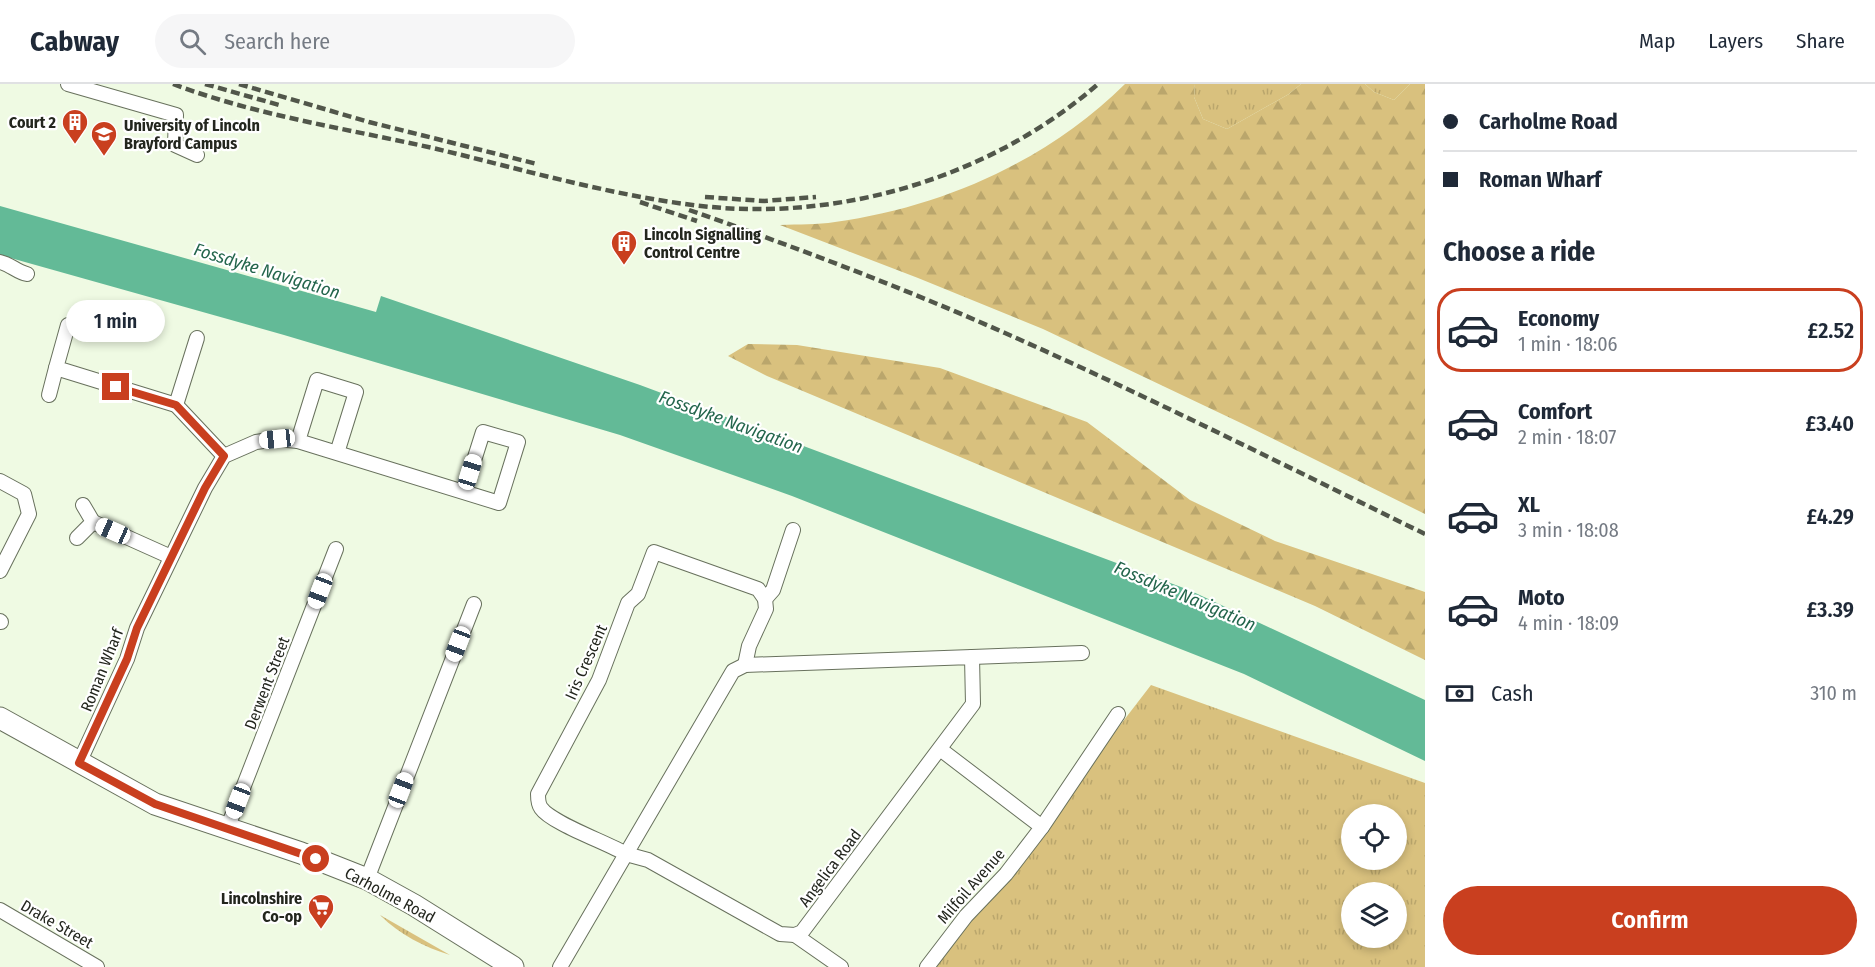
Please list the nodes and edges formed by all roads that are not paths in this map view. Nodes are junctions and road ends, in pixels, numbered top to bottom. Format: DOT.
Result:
graph roads {
  1 [pos="68,84"];
  2 [pos="197,155"];
  3 [pos="0,262"];
  4 [pos="27,274"];
  5 [pos="68,325"];
  6 [pos="196,338"];
  7 [pos="56,368"];
  8 [pos="49,395"];
  9 [pos="176,405"];
  10 [pos="298,441"];
  11 [pos="337,453"];
  12 [pos="224,456"];
  13 [pos="0,481"];
  14 [pos="464,492"];
  15 [pos="83,505"];
  16 [pos="93,522"];
  17 [pos="793,530"];
  18 [pos="77,538"];
  19 [pos="336,549"];
  20 [pos="171,557"];
  21 [pos="0,571"];
  22 [pos="765,599"];
  23 [pos="474,604"];
  24 [pos="1082,653"];
  25 [pos="972,657"];
  26 [pos="745,665"];
  27 [pos="1118,714"];
  28 [pos="0,718"];
  29 [pos="940,749"];
  30 [pos="79,763"];
  31 [pos="1042,827"];
  32 [pos="227,829"];
  33 [pos="626,854"];
  34 [pos="367,879"];
  35 [pos="0,910"];
  36 [pos="795,935"];
  37 [pos="97,967"];
  38 [pos="513,967"];
  39 [pos="560,967"];
  40 [pos="841,967"];
  41 [pos="927,967"];
  1 -- 2 [label="street"];
  3 -- 4 [label="street"];
  5 -- 7 [label="street"];
  6 -- 9 [label="street"];
  7 -- 8 [label="street"];
  7 -- 9 [label="street"];
  9 -- 12 [label="street"];
  10 -- 11 [label="street"];
  10 -- 11 [label="street"];
  10 -- 12 [label="street"];
  11 -- 14 [label="street"];
  12 -- 20 [label="street, Roman Wharf"];
  13 -- 21 [label="street"];
  14 -- 14 [label="street"];
  15 -- 16 [label="street"];
  16 -- 18 [label="street"];
  16 -- 20 [label="street"];
  17 -- 22 [label="street"];
  19 -- 32 [label="street, Derwent Street"];
  20 -- 30 [label="street, Roman Wharf"];
  22 -- 26 [label="street"];
  22 -- 33 [label="street, Iris Crescent"];
  23 -- 34 [label="street"];
  24 -- 25 [label="street"];
  25 -- 26 [label="street"];
  25 -- 29 [label="street, Angelica Road"];
  26 -- 33 [label="street"];
  27 -- 31 [label="street, Milfoil Avenue"];
  28 -- 30 [label="main road, Carholme Road"];
  29 -- 31 [label="street"];
  29 -- 36 [label="street, Angelica Road"];
  30 -- 32 [label="main road, Carholme Road"];
  31 -- 41 [label="street, Milfoil Avenue"];
  32 -- 34 [label="main road, Carholme Road"];
  33 -- 36 [label="street"];
  33 -- 39 [label="street"];
  34 -- 38 [label="main road, Carholme Road"];
  35 -- 37 [label="street, Drake Street"];
  36 -- 40 [label="street"];
}
